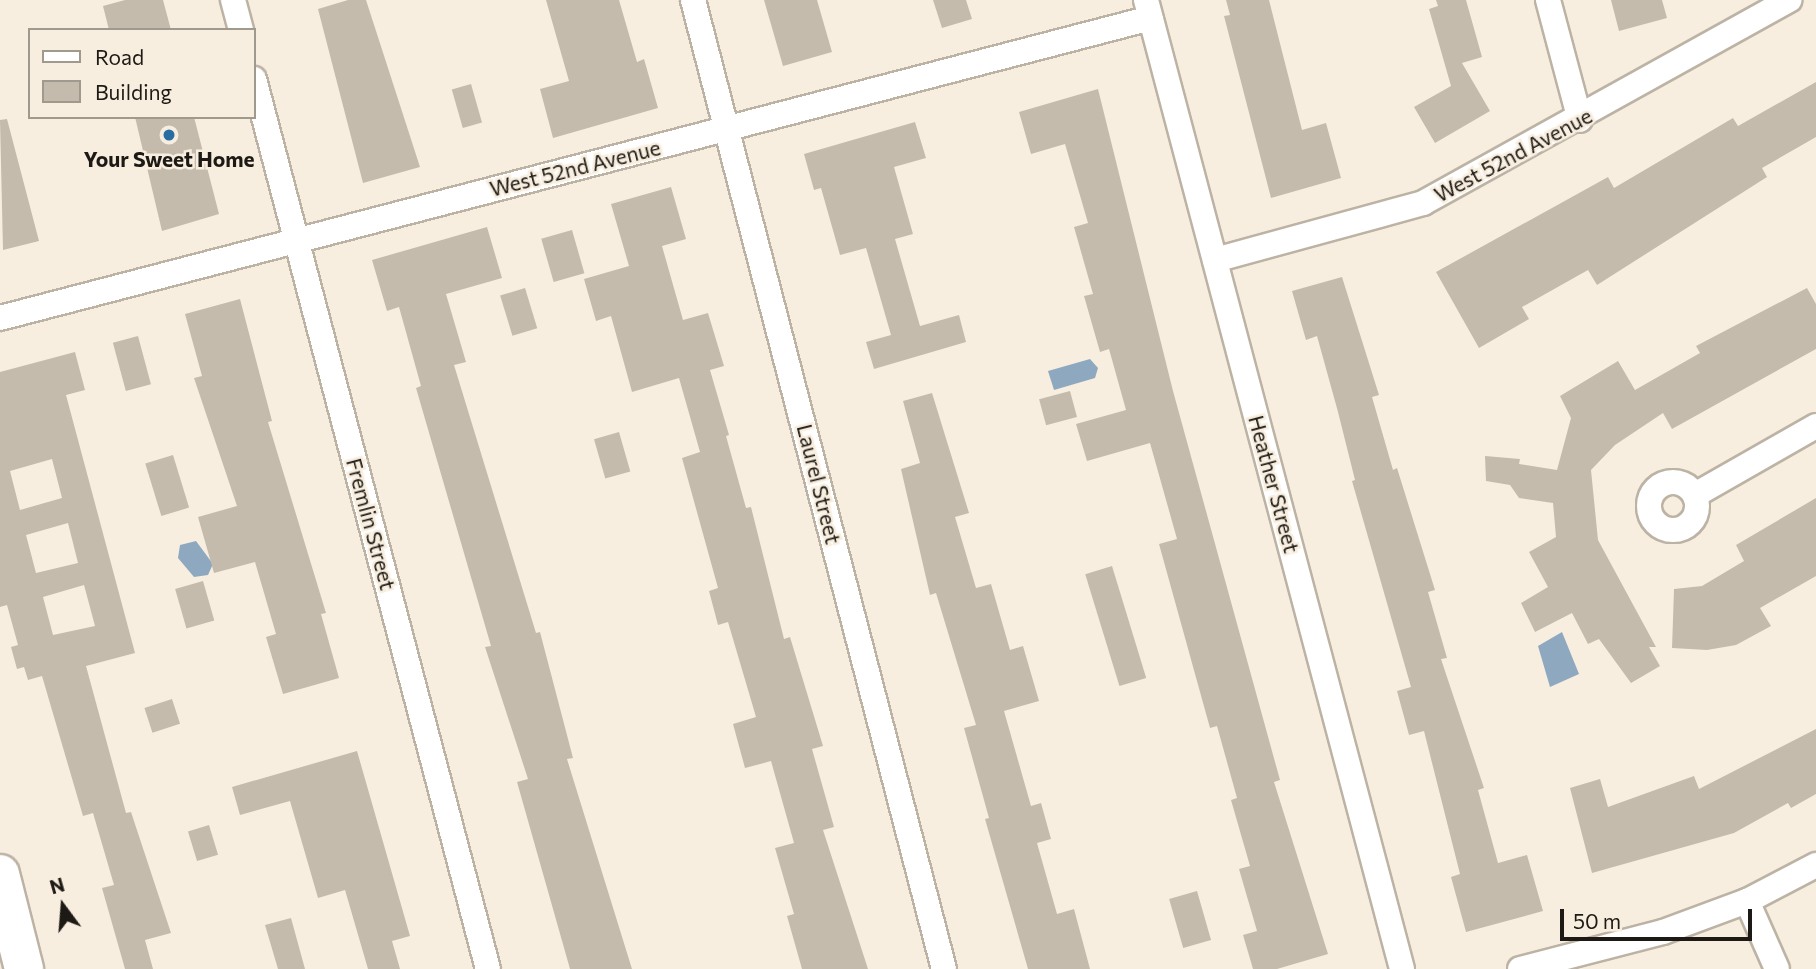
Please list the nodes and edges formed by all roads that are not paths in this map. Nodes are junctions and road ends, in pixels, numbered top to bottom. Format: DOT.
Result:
graph roads {
  1 [pos="233,0"];
  2 [pos="693,0"];
  3 [pos="1548,0"];
  4 [pos="1789,0"];
  5 [pos="1148,9"];
  6 [pos="240,28"];
  7 [pos="256,87"];
  8 [pos="1580,120"];
  9 [pos="727,128"];
  10 [pos="296,240"];
  11 [pos="1215,260"];
  12 [pos="0,317"];
  13 [pos="1816,426"];
  14 [pos="1695,495"];
  15 [pos="1816,865"];
  16 [pos="0,874"];
  17 [pos="1747,901"];
  18 [pos="24,969"];
  19 [pos="488,969"];
  20 [pos="944,969"];
  21 [pos="1402,969"];
  22 [pos="1520,969"];
  23 [pos="1777,969"];
  1 -- 6 [label="street"];
  2 -- 9 [label="street, Laurel Street"];
  3 -- 8 [label="street"];
  4 -- 8 [label="street, West 52nd Avenue"];
  5 -- 9 [label="street, West 52nd Avenue"];
  5 -- 11 [label="street, Heather Street"];
  7 -- 10 [label="street, Fremlin Street"];
  8 -- 11 [label="street, West 52nd Avenue"];
  9 -- 10 [label="street, West 52nd Avenue"];
  9 -- 20 [label="street, Laurel Street"];
  10 -- 12 [label="street, West 52nd Avenue"];
  10 -- 19 [label="street, Fremlin Street"];
  11 -- 21 [label="street, Heather Street"];
  13 -- 14 [label="street"];
  15 -- 17 [label="street"];
  16 -- 18 [label="main road"];
  17 -- 22 [label="street"];
  17 -- 23 [label="street"];
}
